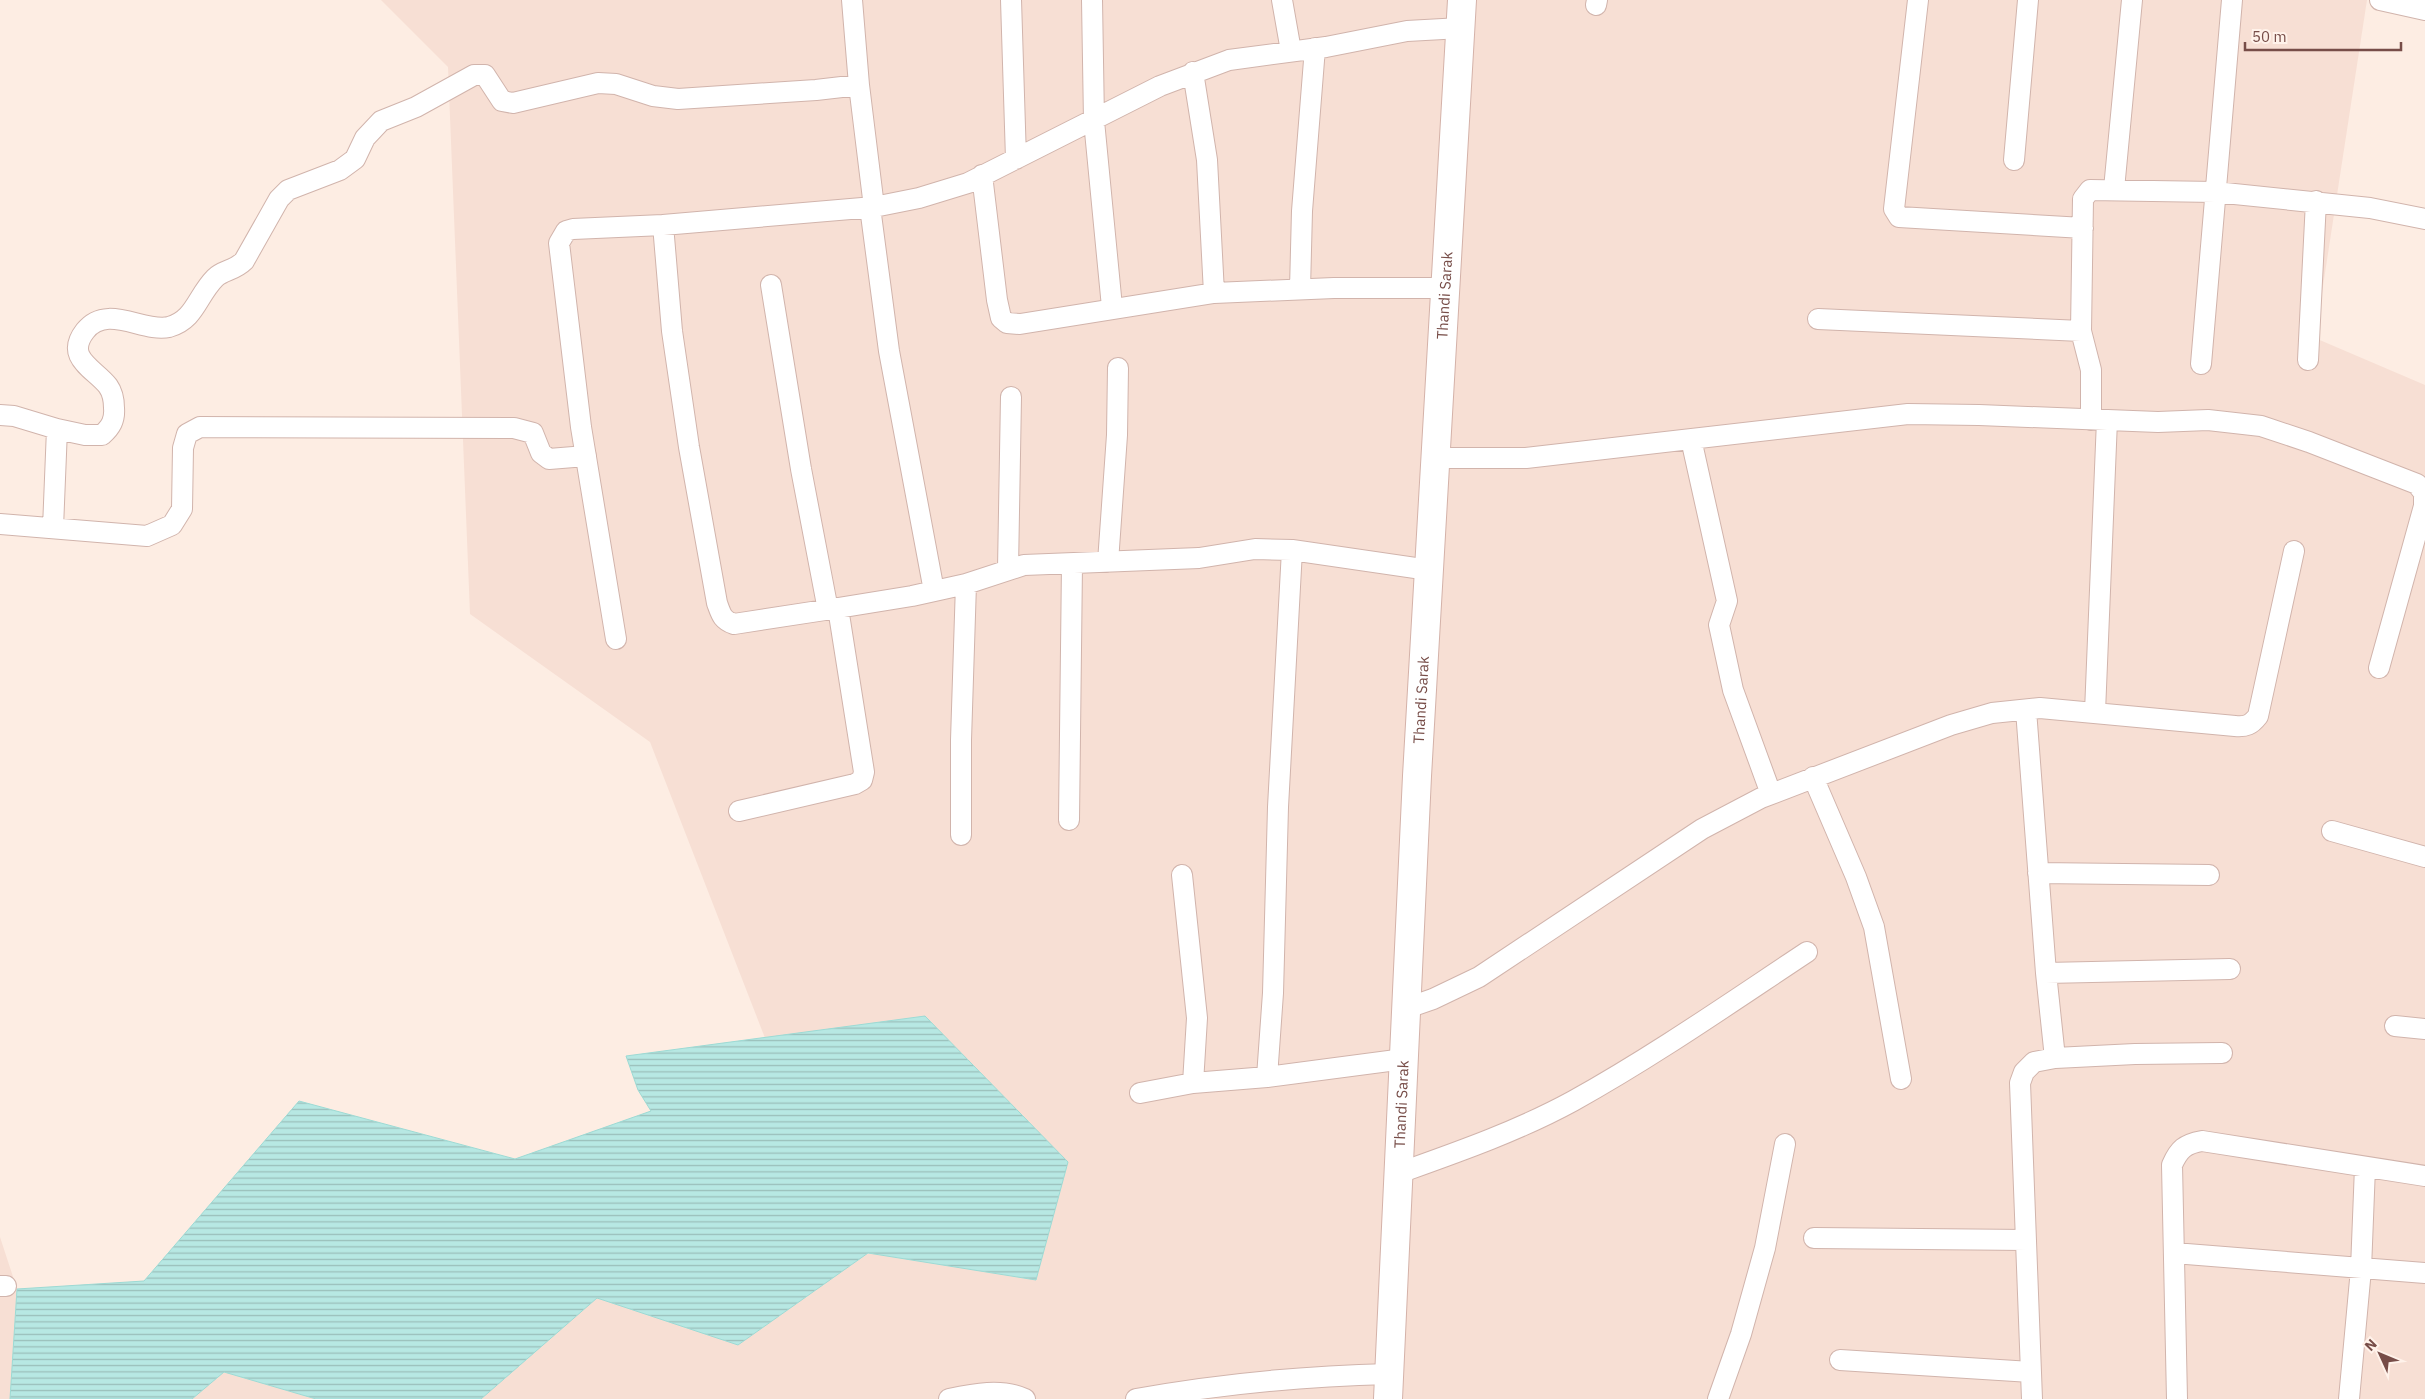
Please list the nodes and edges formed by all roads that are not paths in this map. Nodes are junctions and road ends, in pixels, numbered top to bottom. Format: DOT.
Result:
graph roads {
  1 [pos="852,0"];
  2 [pos="1010,0"];
  3 [pos="1092,0"];
  4 [pos="1282,0"];
  5 [pos="1462,0"];
  6 [pos="1918,0"];
  7 [pos="2028,0"];
  8 [pos="2132,0"];
  9 [pos="2232,0"];
  10 [pos="2380,0"];
  11 [pos="2425,10"];
  12 [pos="1461,28"];
  13 [pos="1315,48"];
  14 [pos="1291,52"];
  15 [pos="1193,72"];
  16 [pos="859,84"];
  17 [pos="1094,121"];
  18 [pos="1016,159"];
  19 [pos="2014,160"];
  20 [pos="982,175"];
  21 [pos="2114,189"];
  22 [pos="2215,192"];
  23 [pos="2316,201"];
  24 [pos="872,207"];
  25 [pos="2425,219"];
  26 [pos="663,225"];
  27 [pos="2083,228"];
  28 [pos="771,286"];
  29 [pos="1446,288"];
  30 [pos="1300,289"];
  31 [pos="1214,293"];
  32 [pos="1112,307"];
  33 [pos="1818,319"];
  34 [pos="2081,331"];
  35 [pos="2308,360"];
  36 [pos="2202,364"];
  37 [pos="1118,368"];
  38 [pos="1011,397"];
  39 [pos="0,415"];
  40 [pos="2100,420"];
  41 [pos="57,429"];
  42 [pos="1691,439"];
  43 [pos="586,456"];
  44 [pos="1436,458"];
  45 [pos="0,524"];
  46 [pos="54,528"];
  47 [pos="1292,550"];
  48 [pos="2294,551"];
  49 [pos="1108,562"];
  50 [pos="1072,564"];
  51 [pos="1008,570"];
  52 [pos="1429,570"];
  53 [pos="966,584"];
  54 [pos="934,591"];
  55 [pos="833,609"];
  56 [pos="616,639"];
  57 [pos="2379,668"];
  58 [pos="2026,710"];
  59 [pos="2095,712"];
  60 [pos="1813,777"];
  61 [pos="1771,794"];
  62 [pos="739,811"];
  63 [pos="1069,820"];
  64 [pos="2332,831"];
  65 [pos="961,835"];
  66 [pos="2425,857"];
  67 [pos="2038,873"];
  68 [pos="1182,875"];
  69 [pos="2209,875"];
  70 [pos="1807,952"];
  71 [pos="2230,969"];
  72 [pos="2046,973"];
  73 [pos="1406,1008"];
  74 [pos="2395,1026"];
  75 [pos="2425,1029"];
  76 [pos="2222,1053"];
  77 [pos="2055,1058"];
  78 [pos="1404,1059"];
  79 [pos="1267,1077"];
  80 [pos="1901,1079"];
  81 [pos="1194,1083"];
  82 [pos="1140,1093"];
  83 [pos="1785,1144"];
  84 [pos="2366,1167"];
  85 [pos="1399,1173"];
  86 [pos="2425,1176"];
  87 [pos="1814,1238"];
  88 [pos="2026,1240"];
  89 [pos="2174,1253"];
  90 [pos="2361,1269"];
  91 [pos="2425,1273"];
  92 [pos="1840,1360"];
  93 [pos="2031,1372"];
  94 [pos="1389,1387"];
  95 [pos="949,1399"];
  96 [pos="1025,1399"];
  97 [pos="1136,1399"];
  98 [pos="1718,1399"];
  99 [pos="2032,1399"];
  100 [pos="2176,1399"];
  101 [pos="2349,1399"];
  1 -- 16 [label="street"];
  2 -- 18 [label="street"];
  3 -- 17 [label="street"];
  4 -- 14 [label="street"];
  5 -- 12 [label="main road, Thandi Sarak"];
  6 -- 27 [label="street"];
  7 -- 19 [label="street"];
  8 -- 21 [label="street"];
  9 -- 22 [label="street"];
  10 -- 11 [label="street"];
  12 -- 13 [label="street"];
  12 -- 29 [label="main road, Thandi Sarak"];
  13 -- 14 [label="street"];
  13 -- 30 [label="street"];
  14 -- 15 [label="street"];
  15 -- 17 [label="street"];
  15 -- 31 [label="street"];
  16 -- 24 [label="street"];
  16 -- 41 [label="street"];
  17 -- 18 [label="street"];
  17 -- 32 [label="street"];
  18 -- 20 [label="street"];
  20 -- 24 [label="street"];
  20 -- 32 [label="street"];
  21 -- 22 [label="street"];
  21 -- 27 [label="street"];
  22 -- 23 [label="street"];
  22 -- 36 [label="street"];
  23 -- 25 [label="street"];
  23 -- 35 [label="street"];
  24 -- 26 [label="street"];
  24 -- 54 [label="street"];
  26 -- 43 [label="street"];
  26 -- 55 [label="street"];
  27 -- 34 [label="street"];
  28 -- 55 [label="street"];
  29 -- 30 [label="street"];
  29 -- 44 [label="main road, Thandi Sarak"];
  30 -- 31 [label="street"];
  31 -- 32 [label="street"];
  33 -- 34 [label="street"];
  34 -- 40 [label="street"];
  37 -- 49 [label="street"];
  38 -- 51 [label="street"];
  39 -- 41 [label="street"];
  40 -- 42 [label="street"];
  40 -- 57 [label="street"];
  40 -- 59 [label="street"];
  41 -- 46 [label="street"];
  42 -- 44 [label="street"];
  42 -- 61 [label="street"];
  43 -- 46 [label="street"];
  43 -- 56 [label="street"];
  44 -- 52 [label="main road, Thandi Sarak"];
  45 -- 46 [label="street"];
  47 -- 49 [label="street"];
  47 -- 52 [label="street"];
  47 -- 79 [label="street"];
  48 -- 59 [label="street"];
  49 -- 50 [label="street"];
  50 -- 51 [label="street"];
  50 -- 63 [label="street"];
  51 -- 53 [label="street"];
  52 -- 73 [label="main road, Thandi Sarak"];
  53 -- 54 [label="street"];
  53 -- 65 [label="street"];
  54 -- 55 [label="street"];
  55 -- 62 [label="street"];
  58 -- 59 [label="street"];
  58 -- 60 [label="street"];
  58 -- 67 [label="street"];
  60 -- 61 [label="street"];
  60 -- 80 [label="street"];
  61 -- 73 [label="street"];
  64 -- 66 [label="street"];
  67 -- 69 [label="street"];
  67 -- 72 [label="street"];
  68 -- 81 [label="street"];
  70 -- 85 [label="street"];
  71 -- 72 [label="street"];
  72 -- 77 [label="street"];
  73 -- 78 [label="main road, Thandi Sarak"];
  74 -- 75 [label="street"];
  76 -- 77 [label="street"];
  77 -- 88 [label="street"];
  78 -- 79 [label="street"];
  78 -- 85 [label="main road, Thandi Sarak"];
  79 -- 81 [label="street"];
  81 -- 82 [label="street"];
  83 -- 98 [label="street"];
  84 -- 86 [label="street"];
  84 -- 89 [label="street"];
  84 -- 90 [label="street"];
  85 -- 94 [label="main road, Thandi Sarak"];
  87 -- 88 [label="street"];
  88 -- 93 [label="street"];
  89 -- 90 [label="street"];
  89 -- 100 [label="street"];
  90 -- 91 [label="street"];
  90 -- 101 [label="street"];
  92 -- 93 [label="street"];
  93 -- 99 [label="street"];
  94 -- 97 [label="street"];
  95 -- 96 [label="street"];
}
